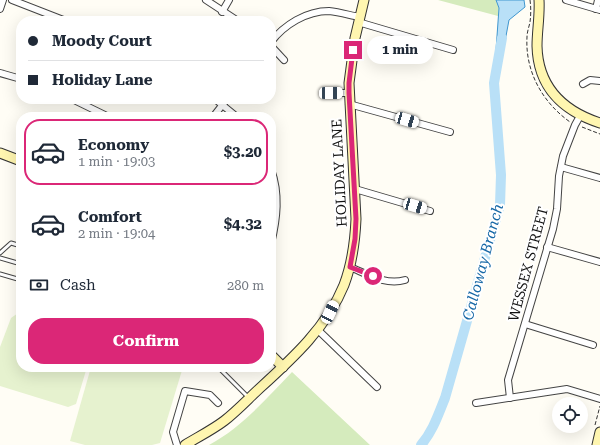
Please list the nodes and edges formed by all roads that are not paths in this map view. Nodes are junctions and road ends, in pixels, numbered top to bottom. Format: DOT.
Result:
graph roads {
  1 [pos="3,0"];
  2 [pos="12,0"];
  3 [pos="230,0"];
  4 [pos="364,0"];
  5 [pos="539,0"];
  6 [pos="566,0"];
  7 [pos="598,0"];
  8 [pos="209,1"];
  9 [pos="0,9"];
  10 [pos="598,9"];
  11 [pos="222,12"];
  12 [pos="53,16"];
  13 [pos="229,16"];
  14 [pos="359,20"];
  15 [pos="276,36"];
  16 [pos="453,50"];
  17 [pos="276,51"];
  18 [pos="284,60"];
  19 [pos="0,73"];
  20 [pos="16,78"];
  21 [pos="600,81"];
  22 [pos="583,84"];
  23 [pos="331,93"];
  24 [pos="349,93"];
  25 [pos="82,104"];
  26 [pos="349,104"];
  27 [pos="222,105"];
  28 [pos="99,112"];
  29 [pos="217,112"];
  30 [pos="231,112"];
  31 [pos="580,116"];
  32 [pos="600,123"];
  33 [pos="450,132"];
  34 [pos="0,153"];
  35 [pos="16,159"];
  36 [pos="561,167"];
  37 [pos="600,178"];
  38 [pos="355,189"];
  39 [pos="276,190"];
  40 [pos="430,210"];
  41 [pos="276,227"];
  42 [pos="16,245"];
  43 [pos="548,247"];
  44 [pos="0,253"];
  45 [pos="0,258"];
  46 [pos="600,262"];
  47 [pos="16,263"];
  48 [pos="350,267"];
  49 [pos="0,274"];
  50 [pos="16,279"];
  51 [pos="405,280"];
  52 [pos="525,324"];
  53 [pos="318,330"];
  54 [pos="593,345"];
  55 [pos="276,360"];
  56 [pos="283,367"];
  57 [pos="223,372"];
  58 [pos="377,387"];
  59 [pos="249,398"];
  60 [pos="510,398"];
  61 [pos="600,399"];
  62 [pos="218,403"];
  63 [pos="476,403"];
  64 [pos="598,430"];
  65 [pos="177,445"];
  66 [pos="185,445"];
  67 [pos="597,445"];
  1 -- 9 [label="street"];
  2 -- 12 [label="street"];
  3 -- 11 [label="street"];
  4 -- 14 [label="street, HOLIDAY LANE"];
  5 -- 31 [label="street"];
  6 -- 10 [label="street"];
  7 -- 10 [label="street"];
  8 -- 11 [label="street"];
  11 -- 13 [label="street"];
  14 -- 15 [label="street"];
  14 -- 16 [label="street"];
  14 -- 24 [label="street, HOLIDAY LANE"];
  17 -- 18 [label="street"];
  19 -- 20 [label="street"];
  21 -- 22 [label="street"];
  23 -- 24 [label="street"];
  24 -- 26 [label="street, HOLIDAY LANE"];
  25 -- 28 [label="street"];
  26 -- 33 [label="street"];
  26 -- 38 [label="street, HOLIDAY LANE"];
  27 -- 29 [label="street"];
  27 -- 30 [label="street"];
  31 -- 32 [label="street"];
  31 -- 36 [label="street, WESSEX STREET"];
  34 -- 35 [label="street"];
  36 -- 37 [label="street"];
  36 -- 43 [label="street, WESSEX STREET"];
  38 -- 40 [label="street"];
  38 -- 48 [label="street, HOLIDAY LANE"];
  39 -- 41 [label="street"];
  42 -- 44 [label="lane"];
  43 -- 46 [label="street"];
  43 -- 52 [label="street, WESSEX STREET"];
  45 -- 47 [label="lane"];
  48 -- 51 [label="street"];
  48 -- 53 [label="street, HOLIDAY LANE"];
  49 -- 50 [label="lane"];
  52 -- 54 [label="street"];
  52 -- 60 [label="street, WESSEX STREET"];
  53 -- 56 [label="street, HOLIDAY LANE"];
  53 -- 58 [label="street"];
  55 -- 56 [label="street"];
  56 -- 59 [label="street, HOLIDAY LANE"];
  57 -- 59 [label="lane"];
  59 -- 66 [label="street, HOLIDAY LANE"];
  60 -- 61 [label="street"];
  60 -- 63 [label="street"];
  62 -- 65 [label="street"];
  64 -- 67 [label="street"];
}
